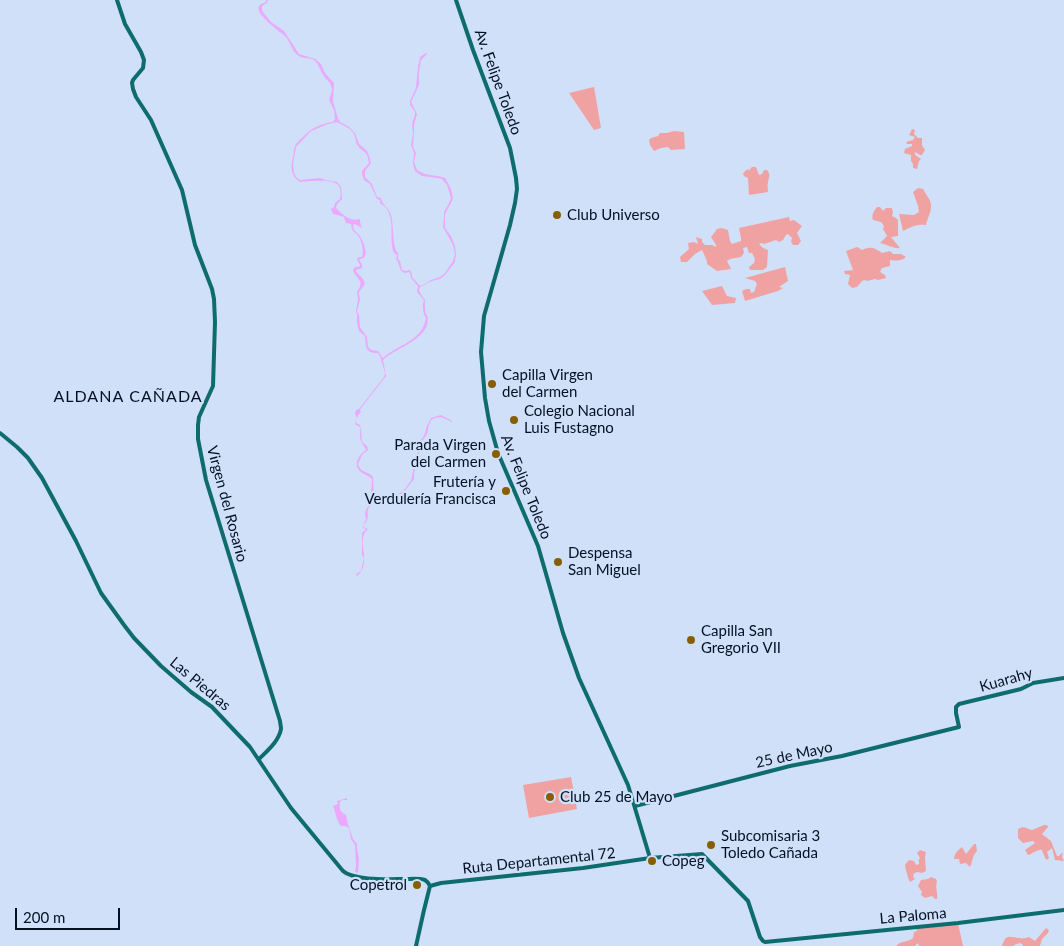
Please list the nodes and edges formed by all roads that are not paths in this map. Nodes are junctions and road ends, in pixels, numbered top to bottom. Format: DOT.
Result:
graph roads {
  1 [pos="117,0"];
  2 [pos="456,0"];
  3 [pos="0,433"];
  4 [pos="1064,678"];
  5 [pos="960,727"];
  6 [pos="259,759"];
  7 [pos="635,806"];
  8 [pos="650,858"];
  9 [pos="430,886"];
  10 [pos="1064,910"];
  11 [pos="763,941"];
  12 [pos="416,946"];
  1 -- 6 [label="street, Virgen del Rosario"];
  2 -- 7 [label="street, Av. Felipe Toledo"];
  3 -- 6 [label="street, Las Piedras"];
  4 -- 5 [label="street, Kuarahy"];
  5 -- 7 [label="street, 25 de Mayo"];
  6 -- 9 [label="street, Las Piedras"];
  7 -- 8 [label="street, Av. Felipe Toledo"];
  8 -- 9 [label="street, Ruta Departamental 72"];
  8 -- 11 [label="street, Ruta Departamental 72"];
  9 -- 12 [label="street"];
  10 -- 11 [label="street, La Paloma"];
}
